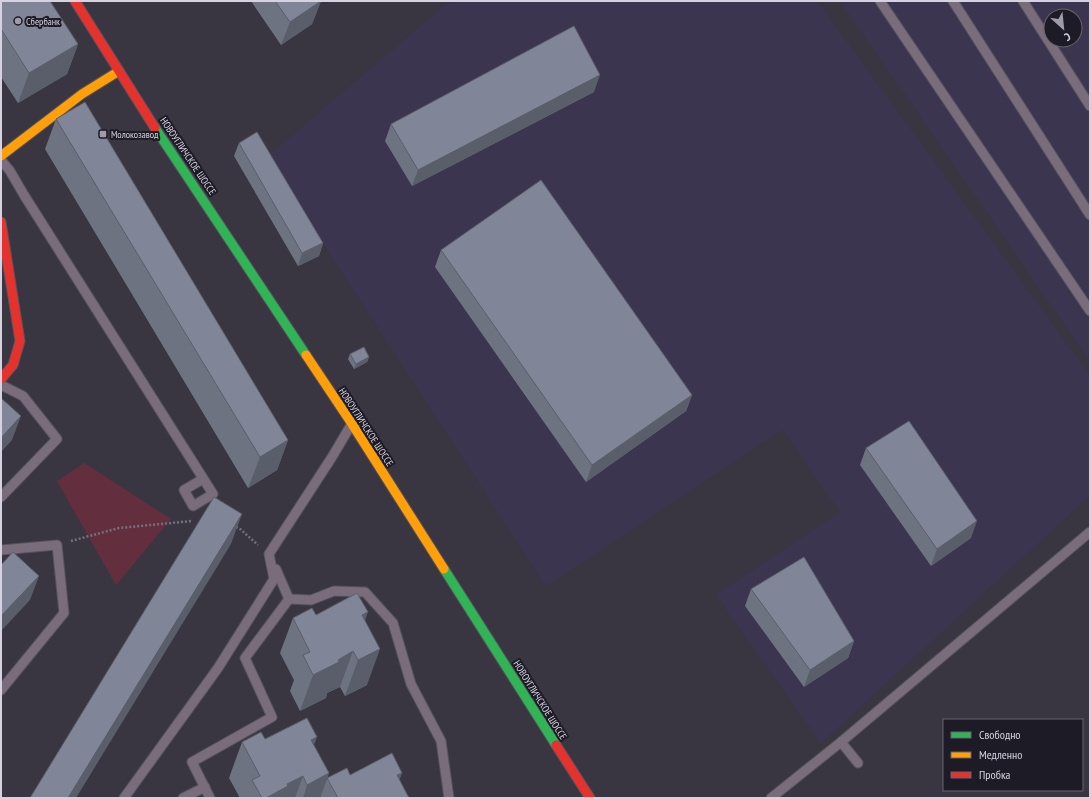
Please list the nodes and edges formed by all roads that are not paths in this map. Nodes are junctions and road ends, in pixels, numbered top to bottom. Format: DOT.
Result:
graph roads {
  1 [pos="74,1"];
  2 [pos="880,1"];
  3 [pos="953,1"];
  4 [pos="1023,1"];
  5 [pos="119,71"];
  6 [pos="1090,106"];
  7 [pos="1,156"];
  8 [pos="1,160"];
  9 [pos="1090,215"];
  10 [pos="1,222"];
  11 [pos="1090,311"];
  12 [pos="1,379"];
  13 [pos="1,385"];
  14 [pos="352,424"];
  15 [pos="203,479"];
  16 [pos="1,497"];
  17 [pos="1090,532"];
  18 [pos="1,550"];
  19 [pos="269,554"];
  20 [pos="289,599"];
  21 [pos="1,690"];
  22 [pos="841,742"];
  23 [pos="858,763"];
  24 [pos="205,787"];
  25 [pos="124,798"];
  26 [pos="183,798"];
  27 [pos="210,798"];
  28 [pos="449,798"];
  29 [pos="590,798"];
  30 [pos="771,798"];
  1 -- 5 [label="main road, НОВОУГЛИЧСКОЕ ШОССЕ"];
  2 -- 11 [label="lane"];
  3 -- 9 [label="lane"];
  4 -- 6 [label="lane"];
  5 -- 7 [label="main road"];
  5 -- 14 [label="main road, НОВОУГЛИЧСКОЕ ШОССЕ"];
  8 -- 15 [label="lane"];
  10 -- 12 [label="main road"];
  13 -- 16 [label="lane"];
  14 -- 19 [label="lane"];
  14 -- 29 [label="main road, НОВОУГЛИЧСКОЕ ШОССЕ"];
  17 -- 22 [label="lane"];
  18 -- 21 [label="lane"];
  19 -- 20 [label="lane"];
  19 -- 25 [label="lane"];
  20 -- 24 [label="lane"];
  20 -- 28 [label="lane"];
  22 -- 23 [label="lane"];
  22 -- 30 [label="lane"];
  24 -- 26 [label="lane"];
  24 -- 27 [label="lane"];
}
